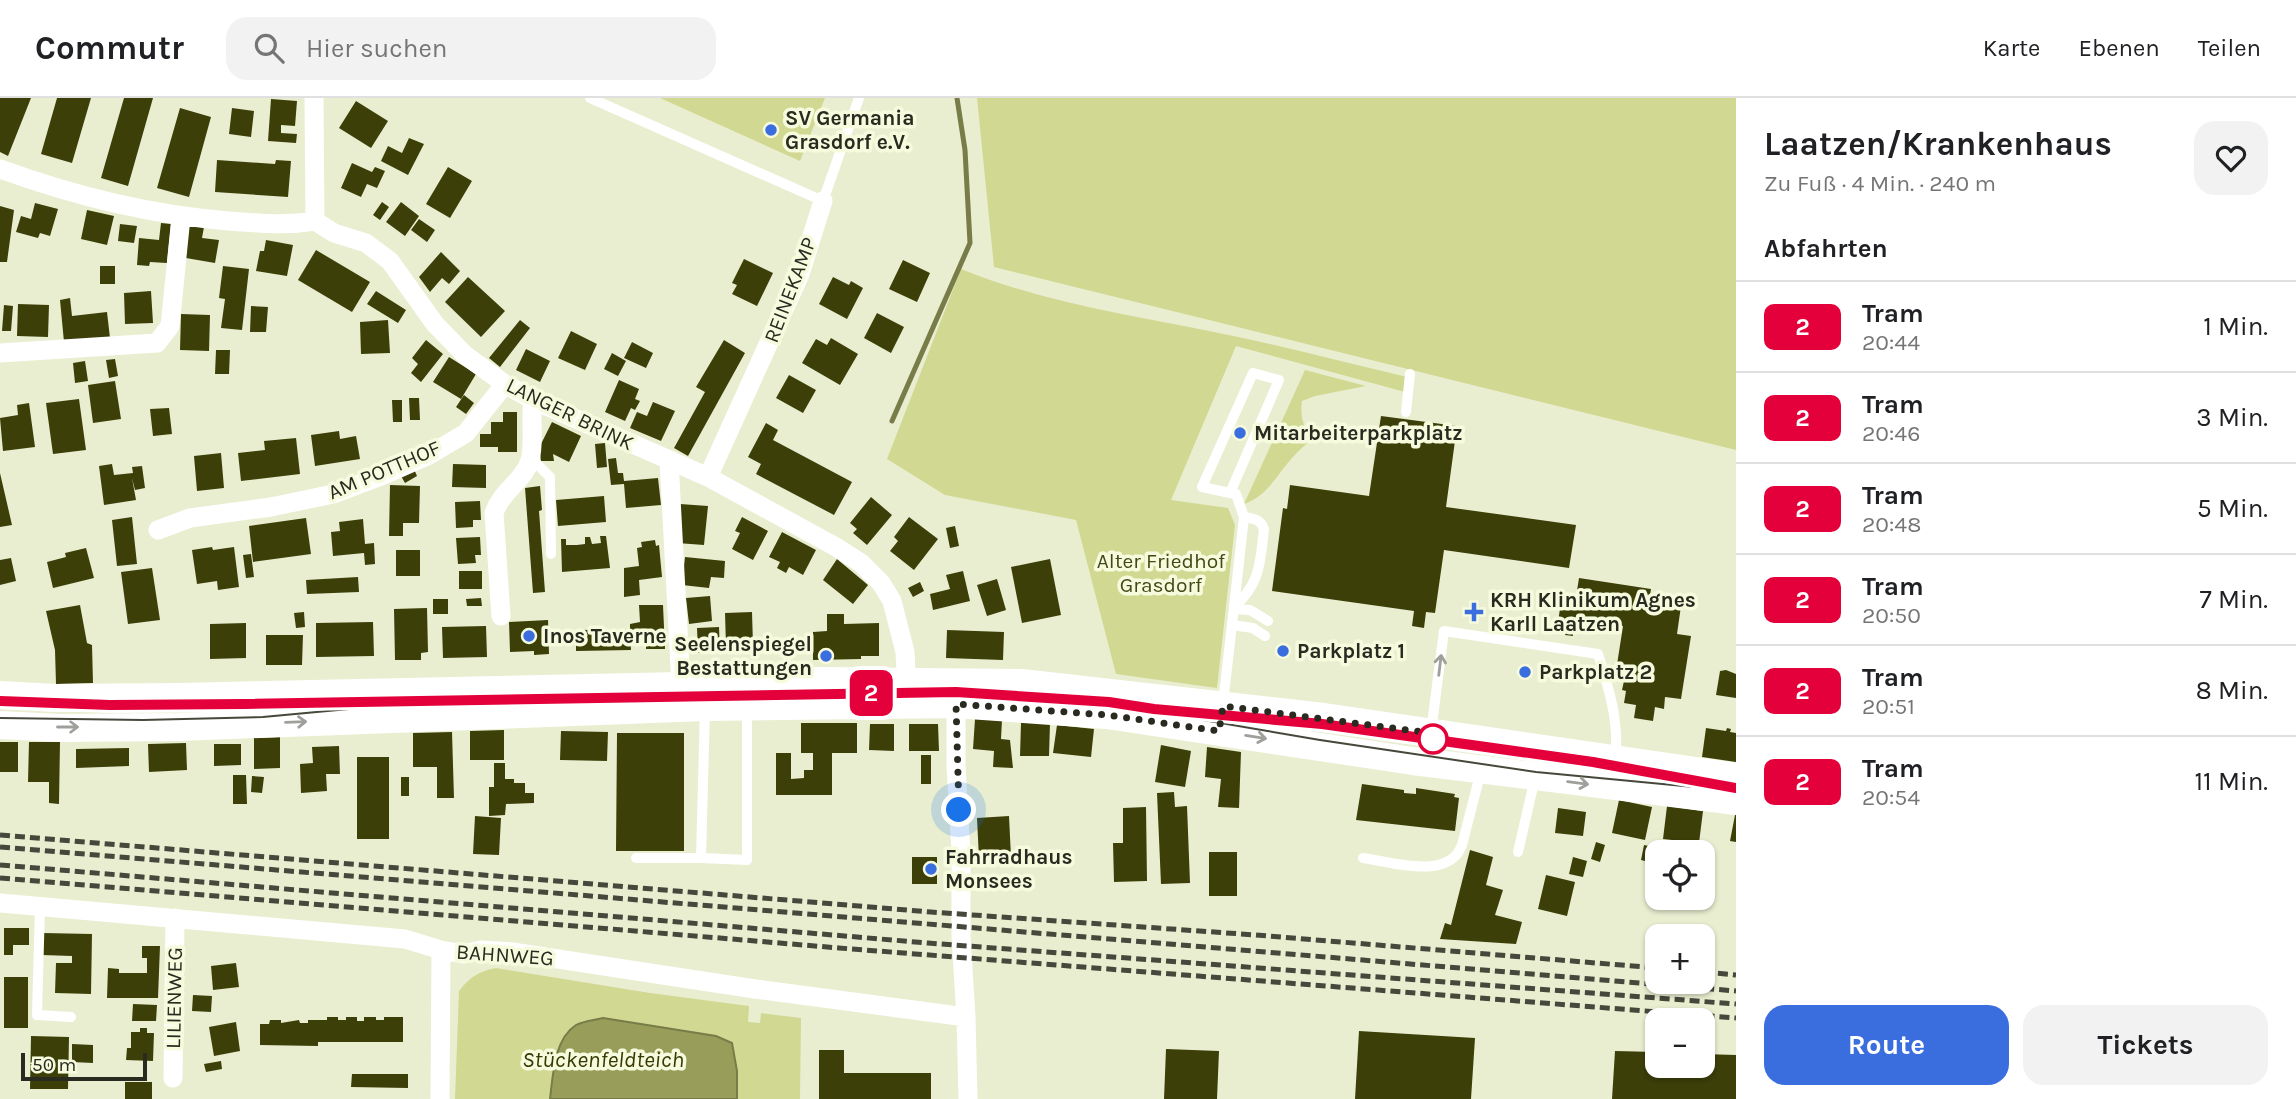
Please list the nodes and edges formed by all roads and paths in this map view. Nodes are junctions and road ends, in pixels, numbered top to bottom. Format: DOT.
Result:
graph roads {
  1 [pos="314,98"];
  2 [pos="590,98"];
  3 [pos="859,98"];
  4 [pos="0,169"];
  5 [pos="823,201"];
  6 [pos="181,217"];
  7 [pos="314,220"];
  8 [pos="0,353"];
  9 [pos="1410,374"];
  10 [pos="505,384"];
  11 [pos="533,400"];
  12 [pos="1406,412"];
  13 [pos="531,458"];
  14 [pos="669,460"];
  15 [pos="708,477"];
  16 [pos="1230,493"];
  17 [pos="1244,517"];
  18 [pos="158,530"];
  19 [pos="551,554"];
  20 [pos="1234,608"];
  21 [pos="501,616"];
  22 [pos="1268,621"];
  23 [pos="1232,625"];
  24 [pos="1265,636"];
  25 [pos="681,686"];
  26 [pos="907,693"];
  27 [pos="956,693"];
  28 [pos="0,695"];
  29 [pos="747,706"];
  30 [pos="705,707"];
  31 [pos="1221,719"];
  32 [pos="0,725"];
  33 [pos="1431,733"];
  34 [pos="1615,759"];
  35 [pos="1481,770"];
  36 [pos="1536,777"];
  37 [pos="1736,777"];
  38 [pos="1610,787"];
  39 [pos="1736,801"];
  40 [pos="1517,852"];
  41 [pos="636,858"];
  42 [pos="701,858"];
  43 [pos="1363,858"];
  44 [pos="0,903"];
  45 [pos="40,906"];
  46 [pos="175,918"];
  47 [pos="441,950"];
  48 [pos="71,1017"];
  49 [pos="967,1017"];
  50 [pos="173,1078"];
  51 [pos="440,1099"];
  52 [pos="968,1099"];
  1 -- 7 [label="street"];
  2 -- 5 [label="lane"];
  3 -- 5 [label="lane, REINEKAMP"];
  4 -- 6 [label="street"];
  5 -- 15 [label="street, REINEKAMP"];
  6 -- 7 [label="street"];
  6 -- 8 [label="street"];
  7 -- 10 [label="street, LANGER BRINK"];
  9 -- 12 [label="lane"];
  10 -- 11 [label="street, LANGER BRINK"];
  10 -- 18 [label="street, AM POTTHOF"];
  11 -- 13 [label="street"];
  11 -- 14 [label="street, LANGER BRINK"];
  13 -- 19 [label="lane"];
  13 -- 21 [label="street"];
  14 -- 15 [label="street, LANGER BRINK"];
  14 -- 25 [label="street"];
  15 -- 26 [label="street, LANGER BRINK"];
  16 -- 16 [label="lane"];
  16 -- 17 [label="lane"];
  17 -- 20 [label="lane"];
  17 -- 20 [label="lane"];
  20 -- 22 [label="lane"];
  20 -- 23 [label="lane"];
  23 -- 24 [label="lane"];
  23 -- 31 [label="lane"];
  25 -- 26 [label="street"];
  25 -- 28 [label="street"];
  26 -- 27 [label="street"];
  26 -- 29 [label="street"];
  27 -- 31 [label="street"];
  27 -- 49 [label="street"];
  29 -- 30 [label="street"];
  29 -- 42 [label="lane"];
  32 -- 30 [label="street, one-way"];
  30 -- 42 [label="lane"];
  31 -- 33 [label="street"];
  31 -- 35 [label="street, one-way"];
  33 -- 34 [label="street"];
  33 -- 34 [label="lane, one-way"];
  34 -- 37 [label="street"];
  34 -- 38 [label="lane"];
  35 -- 36 [label="street"];
  35 -- 43 [label="lane"];
  36 -- 38 [label="street, one-way"];
  36 -- 40 [label="lane"];
  38 -- 39 [label="street"];
  41 -- 42 [label="lane"];
  44 -- 45 [label="street, BAHNWEG"];
  45 -- 46 [label="street, BAHNWEG"];
  45 -- 48 [label="lane"];
  46 -- 47 [label="street, BAHNWEG"];
  46 -- 50 [label="street, LILIENWEG"];
  47 -- 49 [label="street, BAHNWEG"];
  47 -- 51 [label="street"];
  49 -- 52 [label="street"];
}
